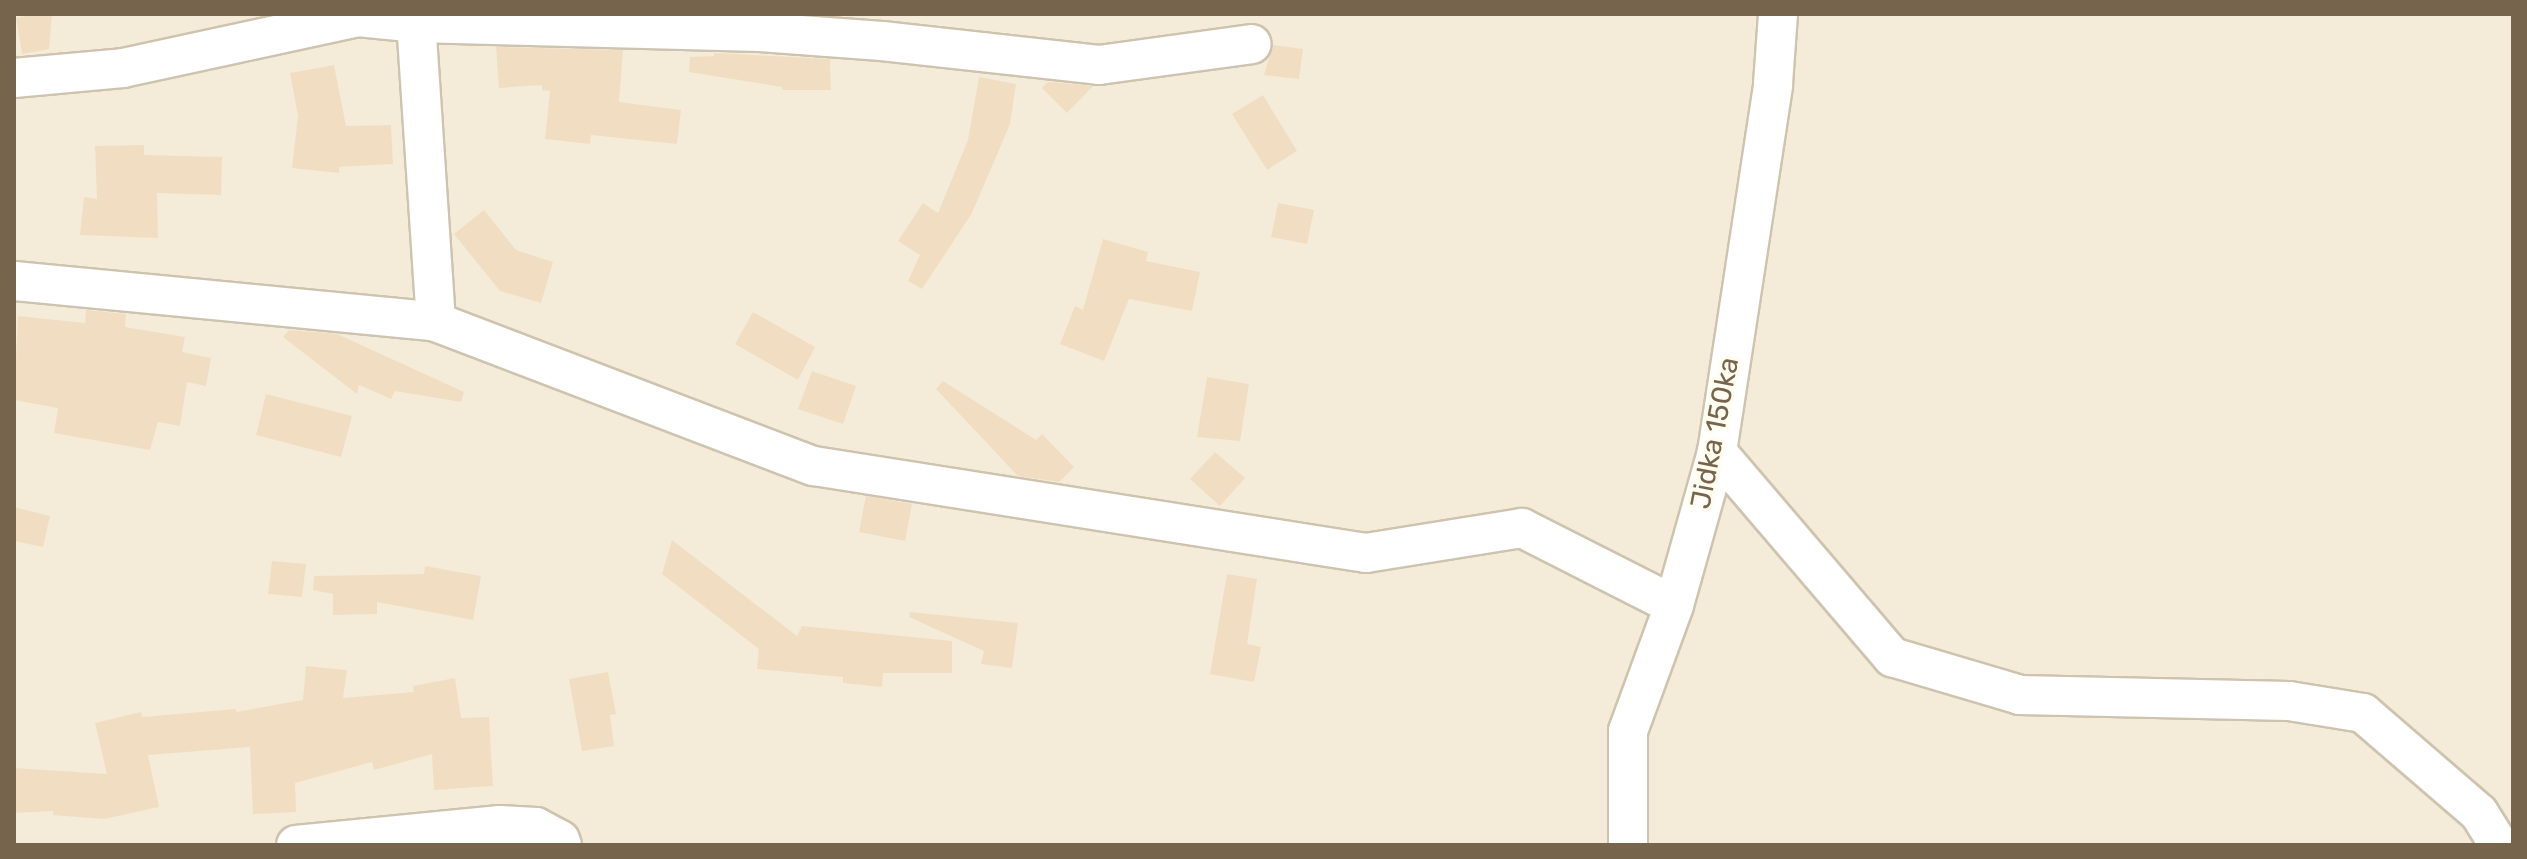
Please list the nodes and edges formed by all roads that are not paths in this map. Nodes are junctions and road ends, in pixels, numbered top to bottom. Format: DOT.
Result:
graph roads {
  1 [pos="1778,14"];
  2 [pos="415,18"];
  3 [pos="1252,44"];
  4 [pos="14,78"];
  5 [pos="14,281"];
  6 [pos="436,322"];
  7 [pos="1717,452"];
  8 [pos="1674,605"];
  9 [pos="296,845"];
  10 [pos="562,845"];
  11 [pos="1628,845"];
  12 [pos="2499,845"];
  1 -- 7 [label="street, Jidka 150ka"];
  2 -- 3 [label="street"];
  2 -- 4 [label="street"];
  2 -- 6 [label="street"];
  5 -- 6 [label="street"];
  6 -- 8 [label="street"];
  7 -- 8 [label="street, Jidka 150ka"];
  7 -- 12 [label="street"];
  8 -- 11 [label="street, Jidka 150ka"];
  9 -- 10 [label="street"];
}
